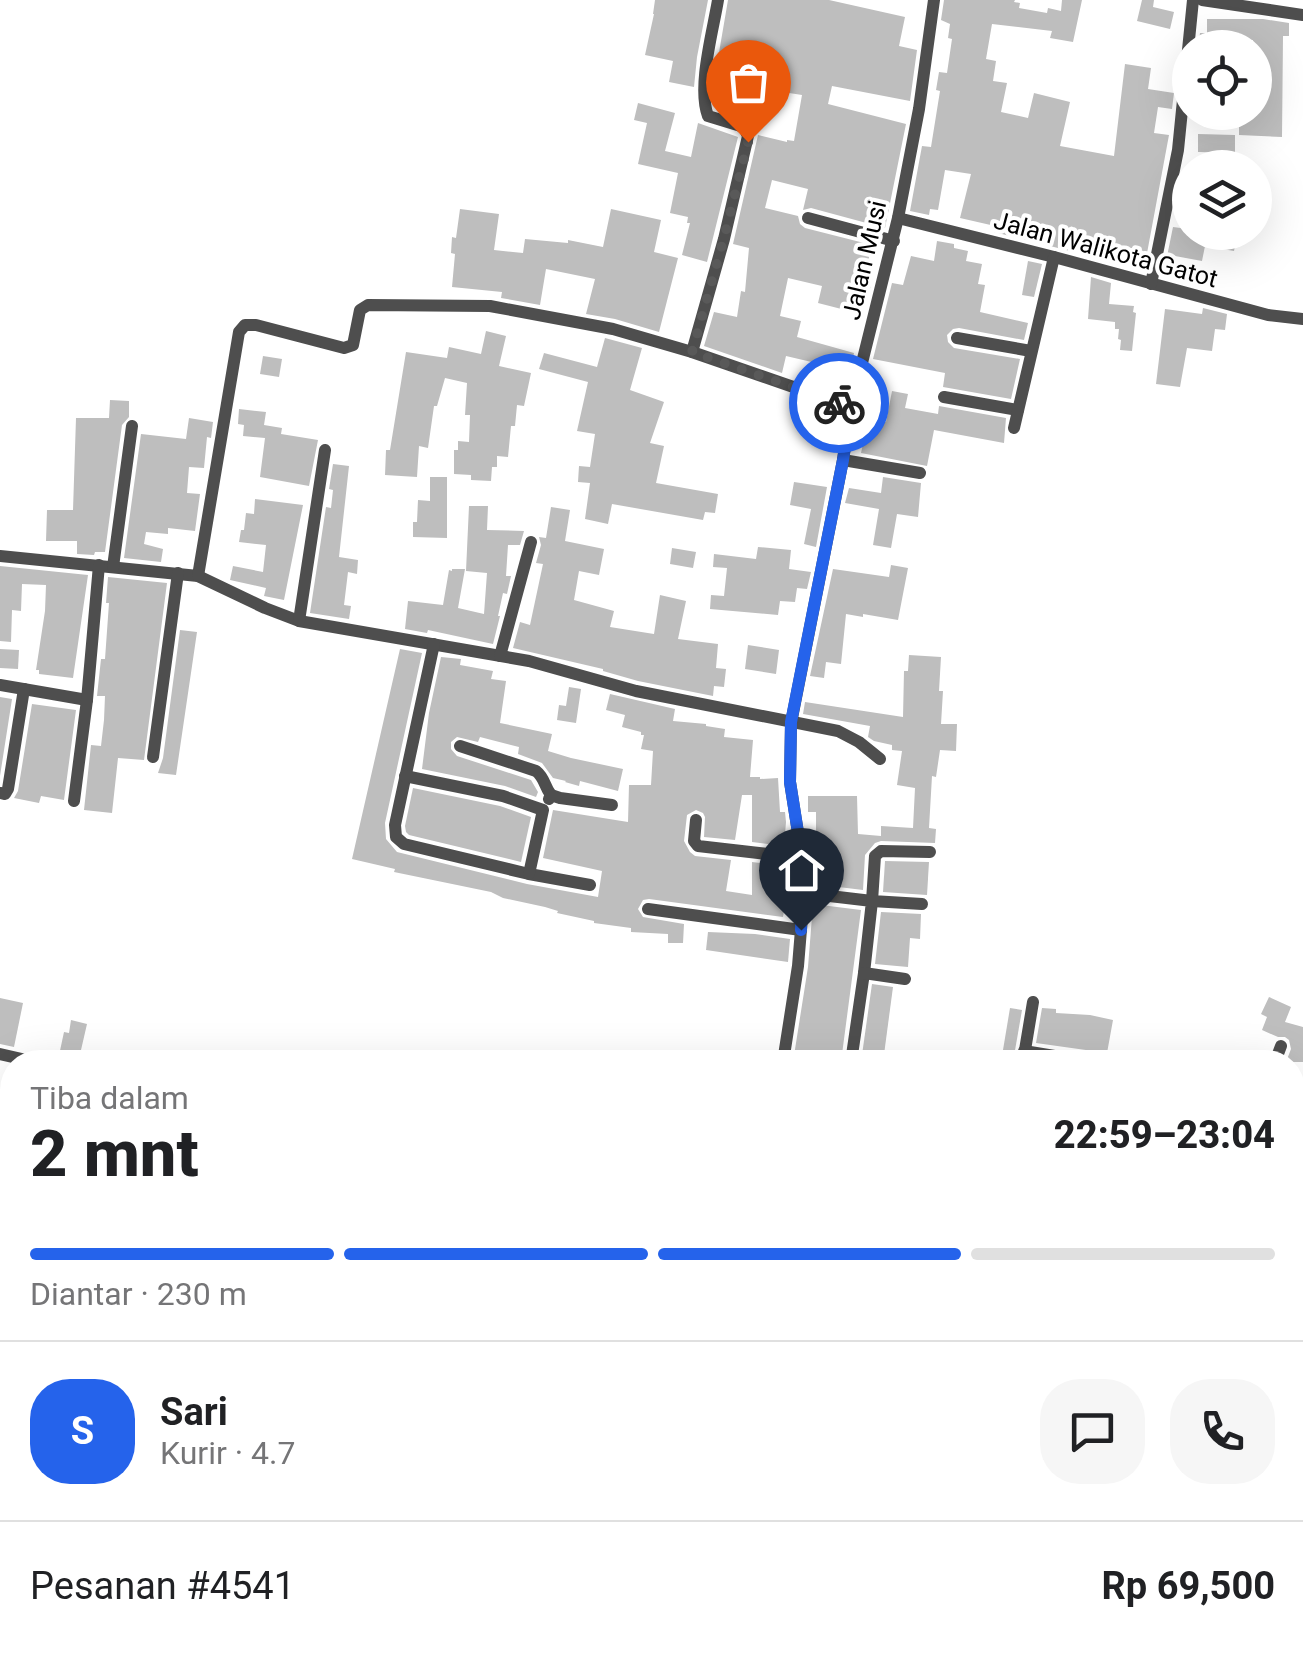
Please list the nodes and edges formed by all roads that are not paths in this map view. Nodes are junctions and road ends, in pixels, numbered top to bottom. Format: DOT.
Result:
graph roads {
  1 [pos="718,0"];
  2 [pos="934,0"];
  3 [pos="1193,0"];
  4 [pos="1202,0"];
  5 [pos="1303,15"];
  6 [pos="808,218"];
  7 [pos="898,218"];
  8 [pos="894,241"];
  9 [pos="1054,257"];
  10 [pos="1151,284"];
  11 [pos="1303,319"];
  12 [pos="957,338"];
  13 [pos="1030,351"];
  14 [pos="692,352"];
  15 [pos="944,396"];
  16 [pos="851,407"];
  17 [pos="1018,410"];
  18 [pos="132,426"];
  19 [pos="1014,428"];
  20 [pos="325,450"];
  21 [pos="843,460"];
  22 [pos="920,474"];
  23 [pos="531,542"];
  24 [pos="0,556"];
  25 [pos="106,566"];
  26 [pos="178,574"];
  27 [pos="198,576"];
  28 [pos="299,621"];
  29 [pos="434,644"];
  30 [pos="500,656"];
  31 [pos="0,685"];
  32 [pos="24,689"];
  33 [pos="87,700"];
  34 [pos="791,722"];
  35 [pos="460,746"];
  36 [pos="153,757"];
  37 [pos="880,759"];
  38 [pos="404,776"];
  39 [pos="0,793"];
  40 [pos="550,795"];
  41 [pos="74,801"];
  42 [pos="612,805"];
  43 [pos="543,810"];
  44 [pos="696,820"];
  45 [pos="930,852"];
  46 [pos="802,858"];
  47 [pos="530,874"];
  48 [pos="590,886"];
  49 [pos="804,893"];
  50 [pos="872,901"];
  51 [pos="922,904"];
  52 [pos="648,909"];
  53 [pos="801,930"];
  54 [pos="864,974"];
  55 [pos="905,978"];
  56 [pos="1033,1002"];
  57 [pos="1281,1046"];
  58 [pos="785,1050"];
  59 [pos="853,1050"];
  60 [pos="1024,1050"];
  61 [pos="1280,1050"];
  1 -- 14 [label="street"];
  2 -- 7 [label="street, Jalan Musi"];
  3 -- 10 [label="street"];
  4 -- 5 [label="street"];
  6 -- 8 [label="street"];
  7 -- 8 [label="street, Jalan Musi"];
  7 -- 9 [label="street, Jalan Walikota Gatot"];
  8 -- 16 [label="street, Jalan Musi"];
  9 -- 10 [label="street, Jalan Walikota Gatot"];
  9 -- 13 [label="street"];
  10 -- 11 [label="street, Jalan Walikota Gatot"];
  12 -- 13 [label="street"];
  13 -- 17 [label="street"];
  14 -- 16 [label="street"];
  14 -- 27 [label="street"];
  15 -- 17 [label="street"];
  16 -- 21 [label="street, Jalan Musi"];
  17 -- 19 [label="street"];
  18 -- 25 [label="street"];
  20 -- 28 [label="street"];
  21 -- 22 [label="street"];
  21 -- 34 [label="street, Jalan Musi"];
  23 -- 30 [label="street"];
  24 -- 25 [label="street"];
  25 -- 26 [label="street"];
  25 -- 33 [label="street"];
  26 -- 27 [label="street"];
  26 -- 36 [label="street"];
  27 -- 28 [label="street"];
  28 -- 29 [label="street"];
  29 -- 30 [label="street"];
  29 -- 38 [label="street"];
  30 -- 34 [label="street"];
  31 -- 32 [label="street"];
  32 -- 33 [label="street"];
  32 -- 39 [label="street"];
  33 -- 41 [label="street"];
  34 -- 37 [label="street"];
  34 -- 46 [label="street, Jalan Musi"];
  35 -- 40 [label="street"];
  38 -- 43 [label="street"];
  38 -- 47 [label="street"];
  40 -- 42 [label="street"];
  40 -- 43 [label="street"];
  43 -- 47 [label="street"];
  44 -- 46 [label="street"];
  45 -- 50 [label="street"];
  46 -- 49 [label="street, Jalan Musi"];
  47 -- 48 [label="street"];
  49 -- 50 [label="street"];
  49 -- 53 [label="street, Jalan Musi"];
  50 -- 51 [label="street"];
  50 -- 54 [label="street"];
  52 -- 53 [label="street"];
  53 -- 58 [label="street, Jalan Musi"];
  54 -- 55 [label="street"];
  54 -- 59 [label="street"];
  56 -- 60 [label="street"];
  57 -- 61 [label="street"];
}
